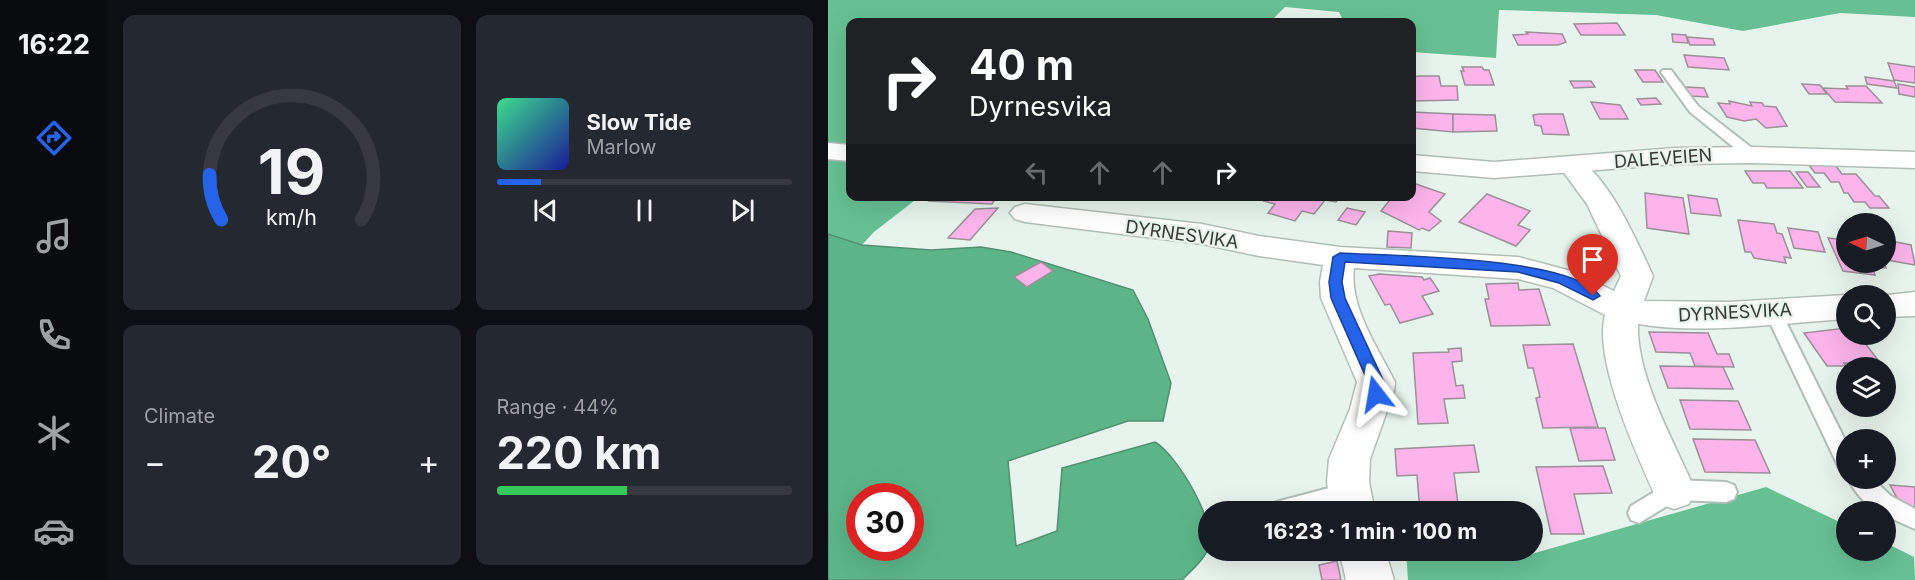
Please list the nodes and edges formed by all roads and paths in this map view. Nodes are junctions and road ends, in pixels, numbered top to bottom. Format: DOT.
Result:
graph roads {
  1 [pos="1667,72"];
  2 [pos="828,151"];
  3 [pos="846,153"];
  4 [pos="1752,155"];
  5 [pos="1915,160"];
  6 [pos="1416,163"];
  7 [pos="1572,166"];
  8 [pos="1025,213"];
  9 [pos="1340,257"];
  10 [pos="1915,304"];
  11 [pos="1896,305"];
  12 [pos="1836,307"];
  13 [pos="1623,310"];
  14 [pos="1772,310"];
  15 [pos="1836,441"];
  16 [pos="1866,489"];
  17 [pos="1674,490"];
  18 [pos="1726,492"];
  19 [pos="1351,501"];
  20 [pos="1639,513"];
  21 [pos="1915,519"];
  22 [pos="1365,561"];
  23 [pos="1370,580"];
  1 -- 4 [label="lane"];
  2 -- 3 [label="street"];
  4 -- 5 [label="street, DALEVEIEN"];
  4 -- 7 [label="street, DALEVEIEN"];
  6 -- 7 [label="street, DALEVEIEN"];
  7 -- 13 [label="street"];
  8 -- 9 [label="street, DYRNESVIKA"];
  9 -- 13 [label="street, DYRNESVIKA"];
  9 -- 19 [label="street"];
  10 -- 11 [label="street"];
  12 -- 14 [label="street, DYRNESVIKA"];
  13 -- 14 [label="street, DYRNESVIKA"];
  13 -- 17 [label="street"];
  14 -- 15 [label="lane"];
  16 -- 21 [label="lane"];
  17 -- 18 [label="lane"];
  17 -- 20 [label="lane"];
  22 -- 23 [label="street"];
}
